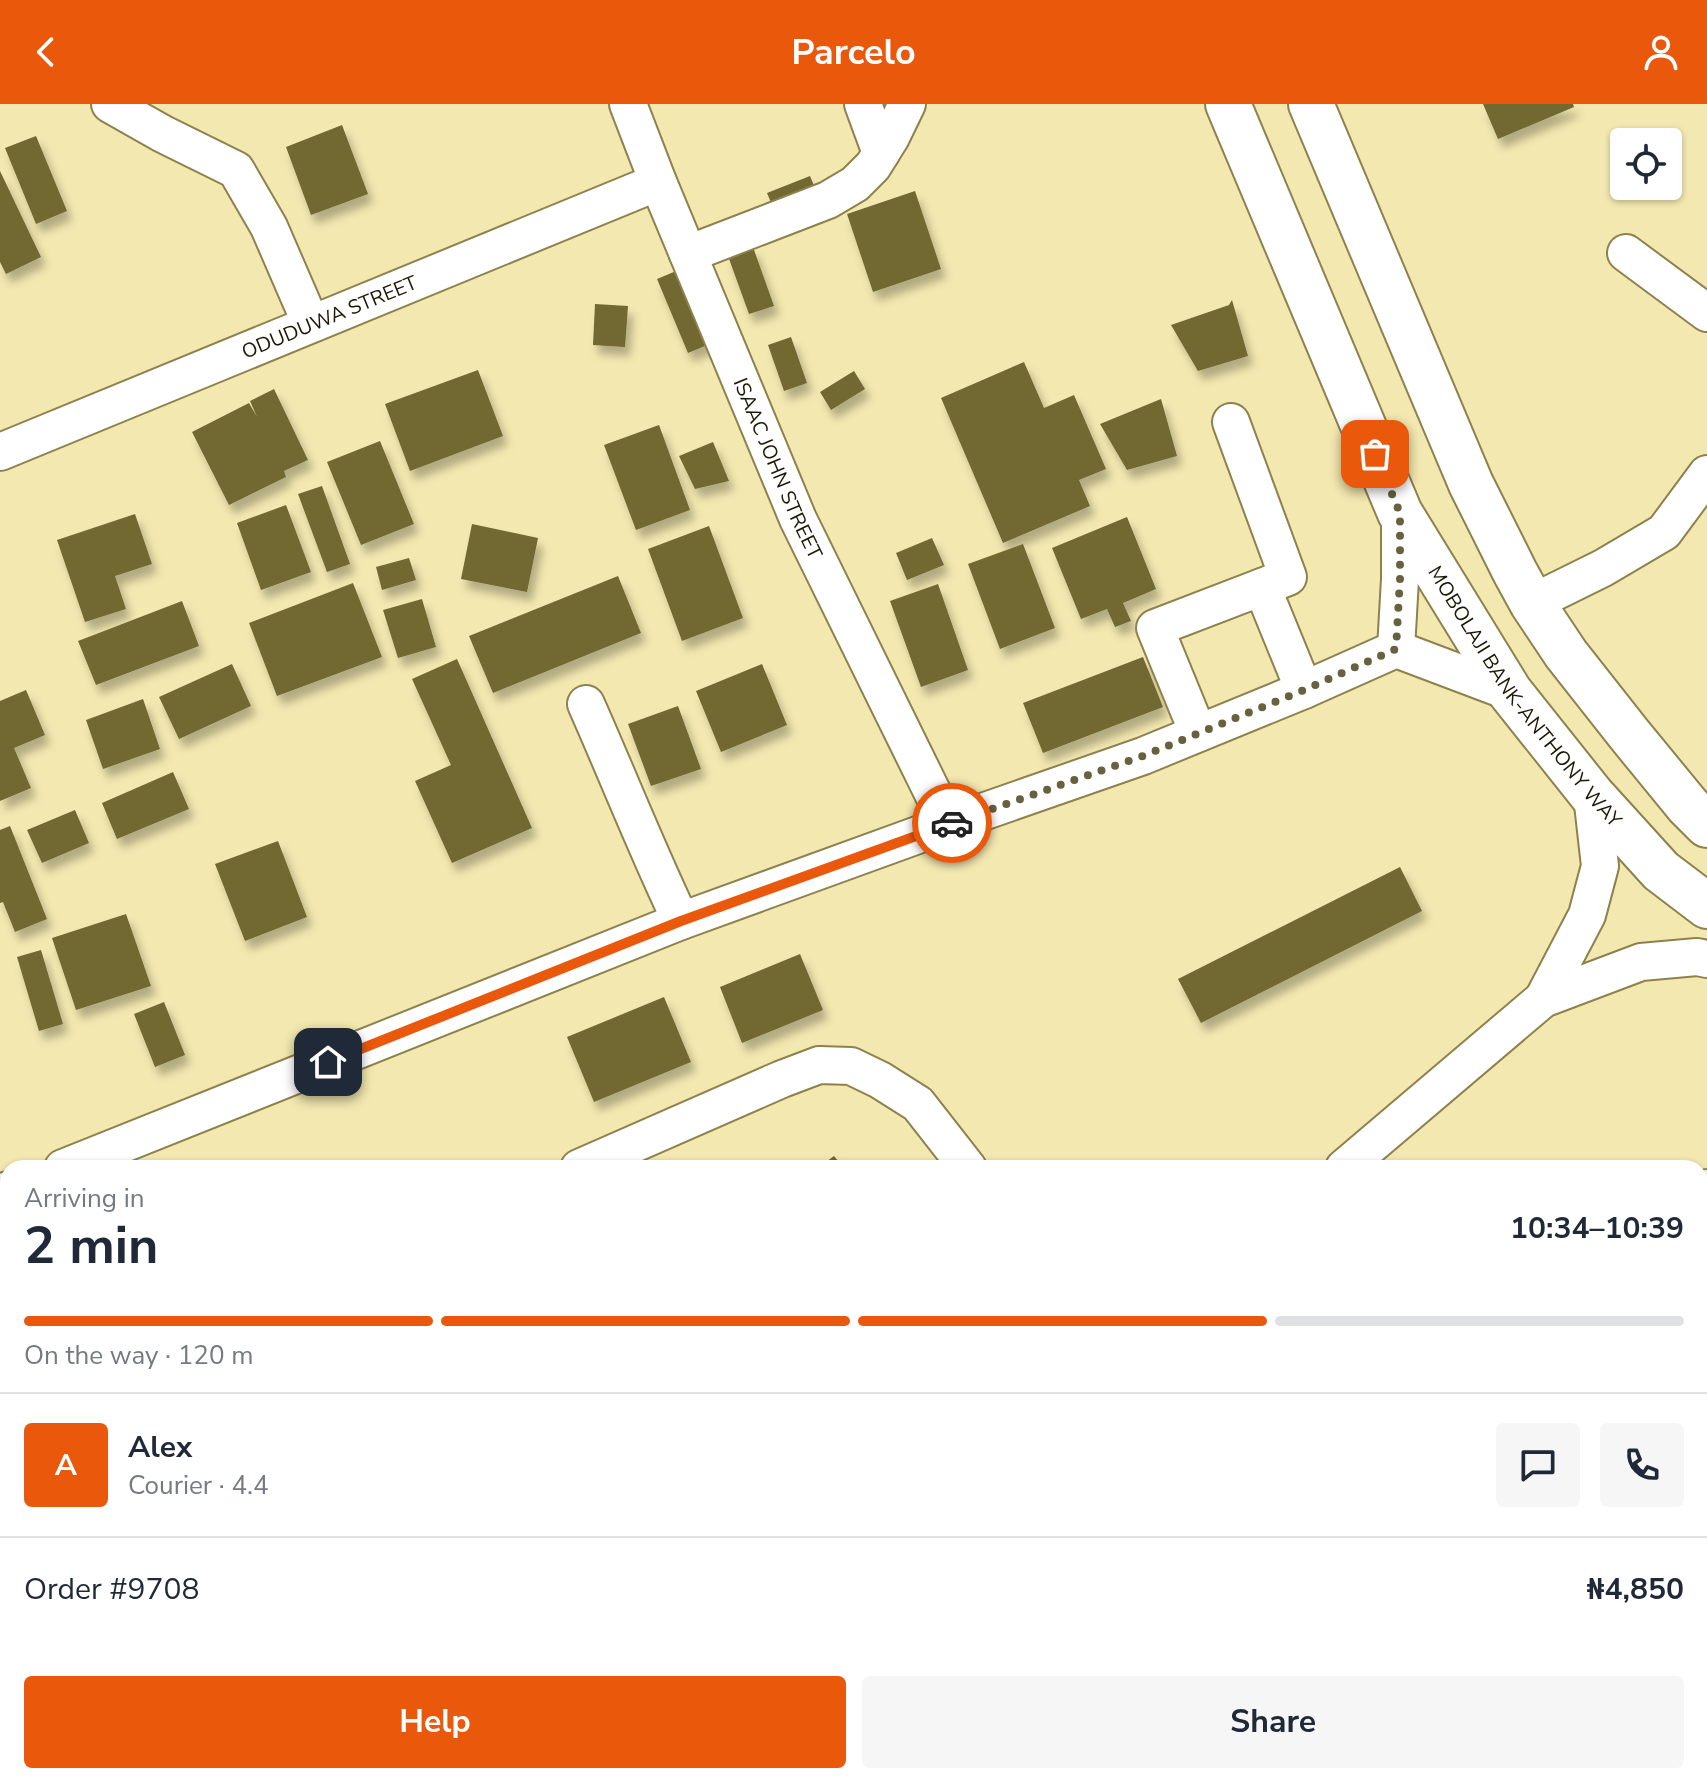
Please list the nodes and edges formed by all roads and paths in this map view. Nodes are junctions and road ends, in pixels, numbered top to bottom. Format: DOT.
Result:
graph roads {
  1 [pos="110,104"];
  2 [pos="628,104"];
  3 [pos="863,104"];
  4 [pos="907,104"];
  5 [pos="1228,104"];
  6 [pos="1311,104"];
  7 [pos="881,153"];
  8 [pos="658,182"];
  9 [pos="1626,253"];
  10 [pos="688,254"];
  11 [pos="1707,313"];
  12 [pos="311,324"];
  13 [pos="1231,422"];
  14 [pos="0,452"];
  15 [pos="1707,474"];
  16 [pos="1400,513"];
  17 [pos="1262,587"];
  18 [pos="1532,603"];
  19 [pos="1396,649"];
  20 [pos="1304,690"];
  21 [pos="1510,692"];
  22 [pos="586,704"];
  23 [pos="1198,733"];
  24 [pos="1592,795"];
  25 [pos="948,824"];
  26 [pos="1707,825"];
  27 [pos="1707,906"];
  28 [pos="681,921"];
  29 [pos="1707,959"];
  30 [pos="1543,999"];
  31 [pos="83,1160"];
  32 [pos="597,1160"];
  33 [pos="962,1160"];
  34 [pos="1353,1160"];
  1 -- 12 [label="street"];
  2 -- 8 [label="street, ISAAC JOHN STREET"];
  3 -- 7 [label="street"];
  4 -- 7 [label="street"];
  5 -- 16 [label="main road, MOBOLAJI BANK-ANTHONY WAY"];
  6 -- 18 [label="main road"];
  7 -- 10 [label="street"];
  8 -- 10 [label="street, ISAAC JOHN STREET"];
  8 -- 12 [label="street, ODUDUWA STREET"];
  9 -- 11 [label="street"];
  10 -- 25 [label="street, ISAAC JOHN STREET"];
  12 -- 14 [label="street, ODUDUWA STREET"];
  13 -- 17 [label="street"];
  15 -- 18 [label="street"];
  16 -- 19 [label="street"];
  16 -- 21 [label="main road, MOBOLAJI BANK-ANTHONY WAY"];
  17 -- 20 [label="street"];
  17 -- 23 [label="street"];
  18 -- 26 [label="main road"];
  19 -- 20 [label="street"];
  19 -- 21 [label="street"];
  20 -- 23 [label="street"];
  21 -- 24 [label="main road, MOBOLAJI BANK-ANTHONY WAY"];
  22 -- 28 [label="street"];
  23 -- 25 [label="street"];
  24 -- 27 [label="main road, MOBOLAJI BANK-ANTHONY WAY"];
  24 -- 30 [label="street"];
  25 -- 28 [label="street"];
  28 -- 31 [label="street"];
  29 -- 30 [label="street"];
  30 -- 34 [label="street"];
  32 -- 33 [label="street"];
}
